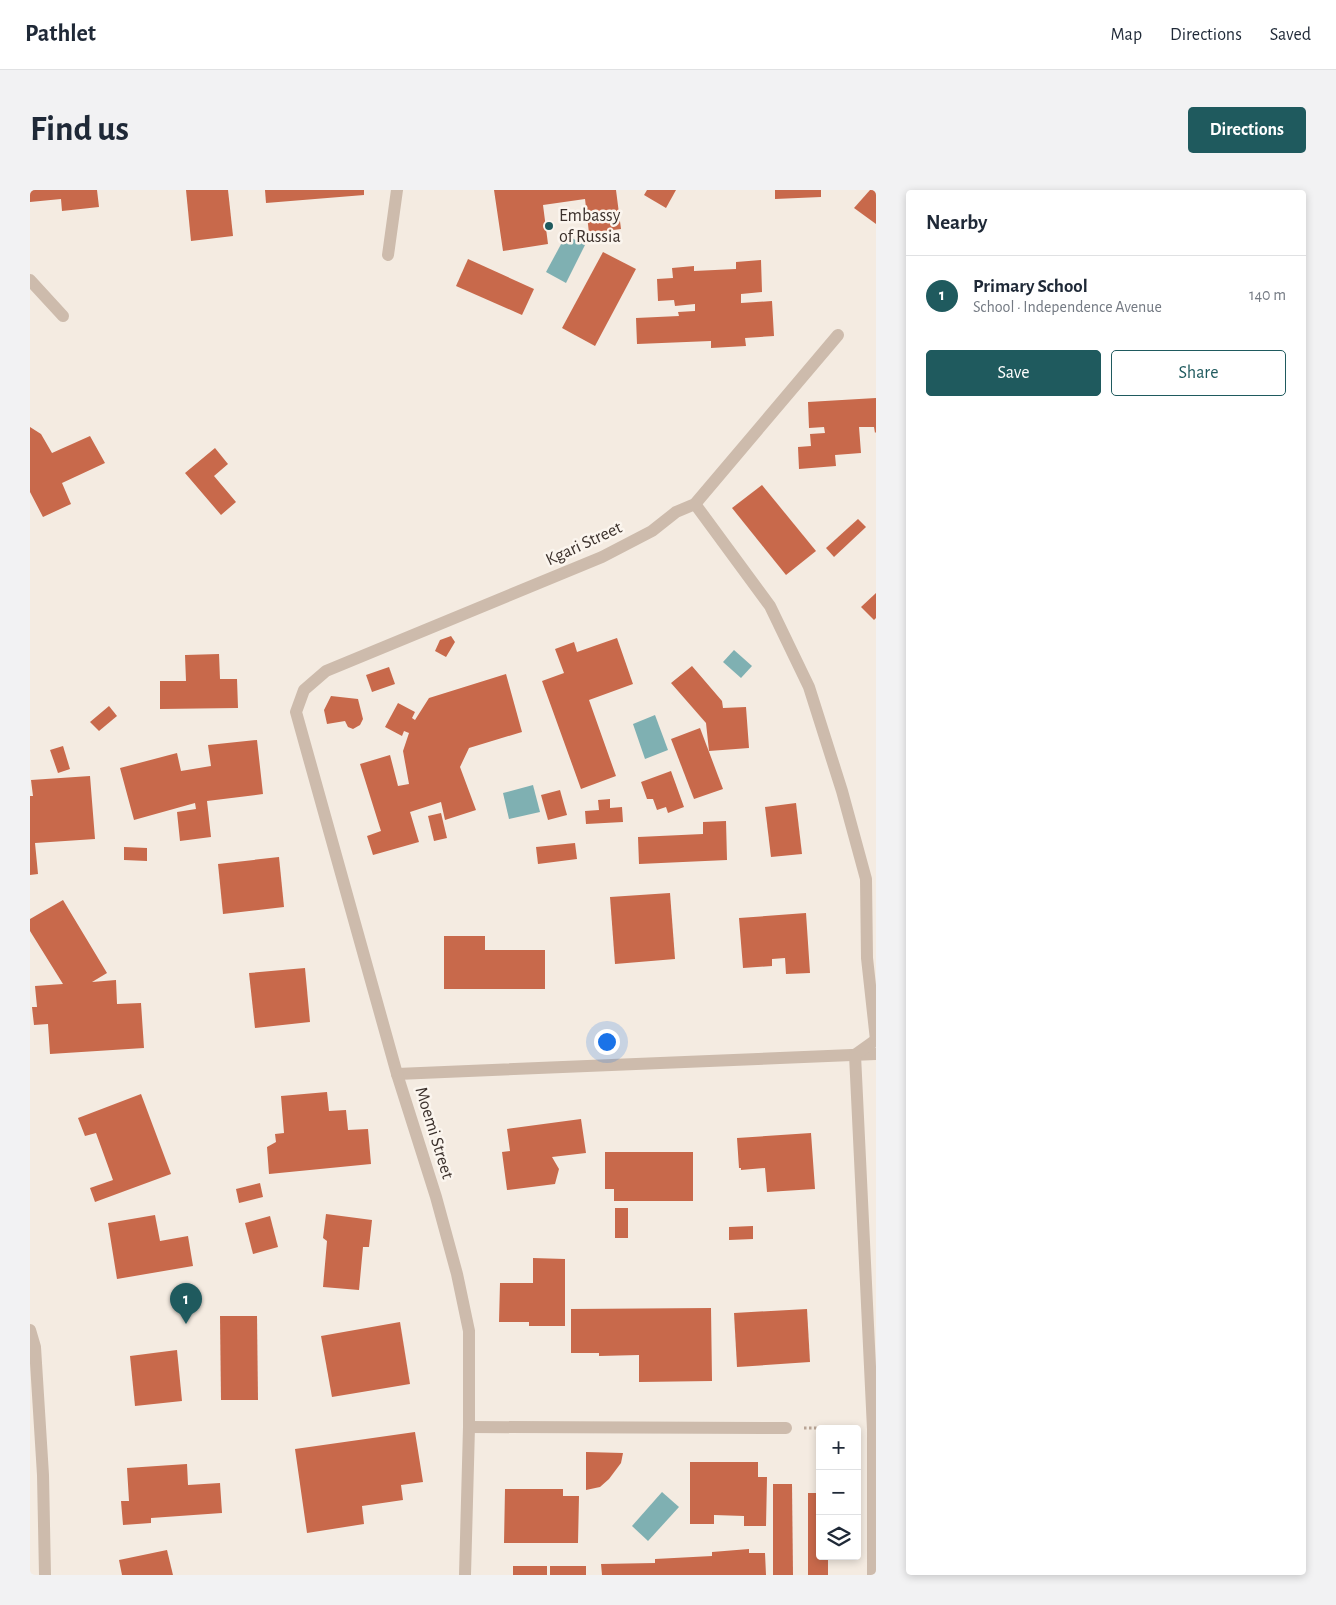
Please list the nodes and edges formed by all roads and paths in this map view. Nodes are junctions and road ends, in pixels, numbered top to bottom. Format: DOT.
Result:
graph roads {
  1 [pos="397,190"];
  2 [pos="388,254"];
  3 [pos="30,280"];
  4 [pos="63,316"];
  5 [pos="838,335"];
  6 [pos="695,504"];
  7 [pos="296,712"];
  8 [pos="876,1040"];
  9 [pos="876,1054"];
  10 [pos="855,1055"];
  11 [pos="397,1074"];
  12 [pos="30,1330"];
  13 [pos="470,1427"];
  14 [pos="786,1428"];
  15 [pos="873,1428"];
  16 [pos="44,1575"];
  17 [pos="465,1575"];
  18 [pos="873,1575"];
  1 -- 2 [label="street"];
  3 -- 4 [label="street"];
  5 -- 6 [label="street, Kgari Street"];
  6 -- 7 [label="street, Kgari Street"];
  6 -- 8 [label="street"];
  7 -- 11 [label="street, Moemi Street"];
  8 -- 10 [label="street"];
  9 -- 10 [label="street"];
  10 -- 11 [label="street"];
  10 -- 15 [label="street"];
  11 -- 13 [label="street, Moemi Street"];
  12 -- 16 [label="street"];
  13 -- 14 [label="street"];
  13 -- 17 [label="street, Moemi Street"];
  14 -- 15 [label="path"];
  15 -- 18 [label="street"];
}
